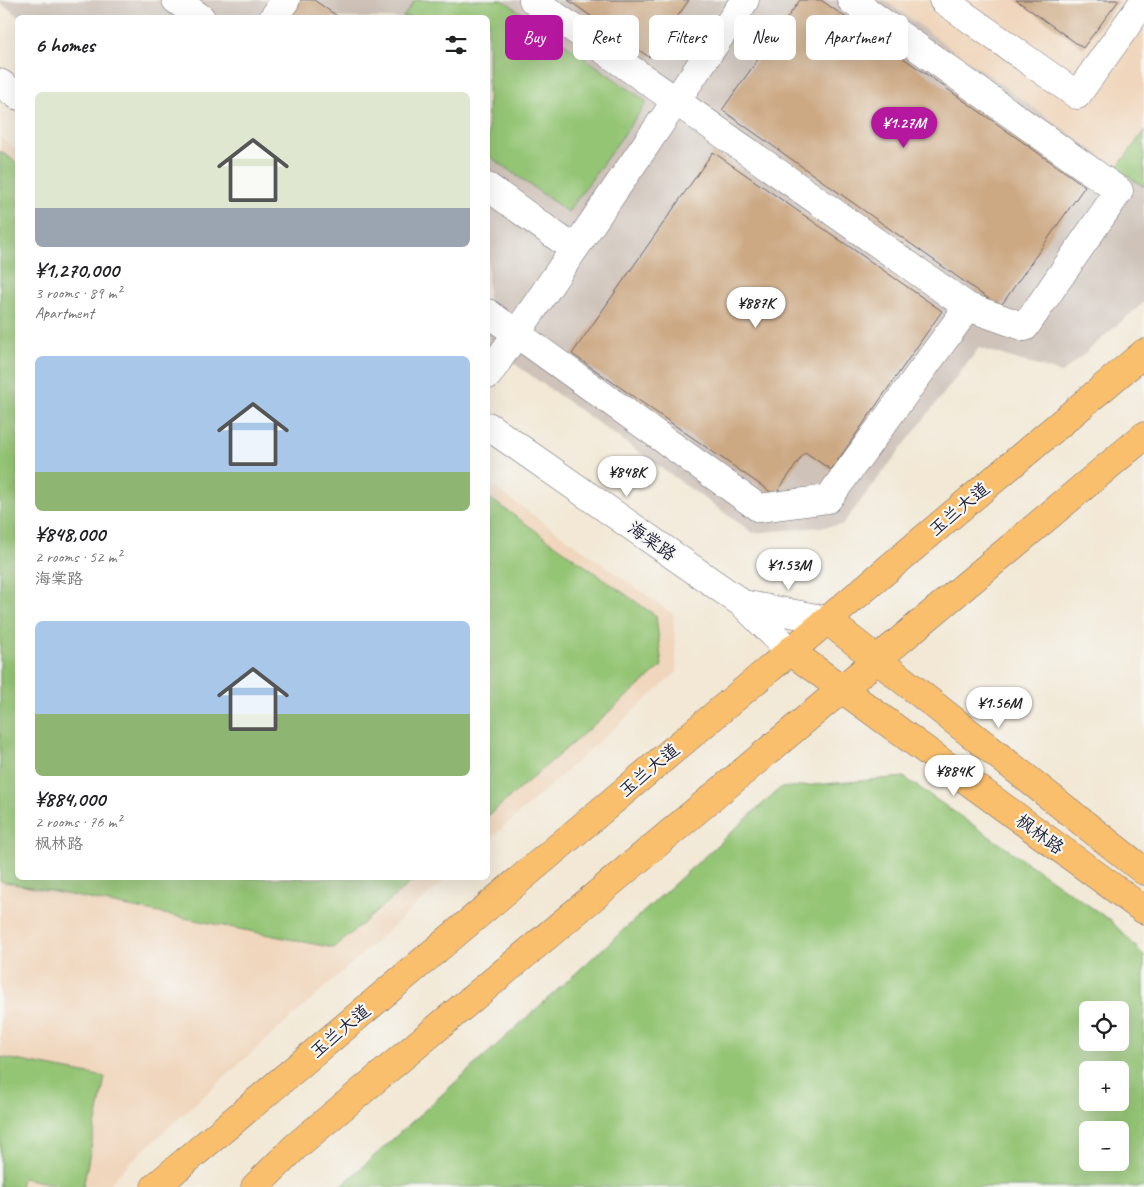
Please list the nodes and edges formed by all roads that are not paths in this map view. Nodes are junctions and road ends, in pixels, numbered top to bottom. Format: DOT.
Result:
graph roads {
  1 [pos="176,0"];
  2 [pos="286,0"];
  3 [pos="533,0"];
  4 [pos="745,0"];
  5 [pos="851,0"];
  6 [pos="943,0"];
  7 [pos="1144,1"];
  8 [pos="197,15"];
  9 [pos="276,15"];
  10 [pos="0,83"];
  11 [pos="15,94"];
  12 [pos="675,102"];
  13 [pos="490,188"];
  14 [pos="574,248"];
  15 [pos="968,307"];
  16 [pos="490,314"];
  17 [pos="516,333"];
  18 [pos="1144,353"];
  19 [pos="490,371"];
  20 [pos="490,427"];
  21 [pos="1144,436"];
  22 [pos="743,604"];
  23 [pos="828,620"];
  24 [pos="790,651"];
  25 [pos="878,659"];
  26 [pos="842,689"];
  27 [pos="1144,871"];
  28 [pos="1144,910"];
  29 [pos="155,1187"];
  30 [pos="255,1187"];
  1 -- 8 [label="street"];
  2 -- 9 [label="street"];
  3 -- 12 [label="street"];
  4 -- 12 [label="street"];
  5 -- 15 [label="street"];
  6 -- 7 [label="street"];
  10 -- 11 [label="street"];
  12 -- 14 [label="street"];
  12 -- 15 [label="street"];
  13 -- 14 [label="street"];
  14 -- 17 [label="street"];
  15 -- 17 [label="street"];
  16 -- 17 [label="street"];
  17 -- 19 [label="street"];
  18 -- 23 [label="main road, 玉兰大道"];
  20 -- 22 [label="street, 海棠路"];
  21 -- 25 [label="main road"];
  22 -- 23 [label="street, 海棠路"];
  22 -- 24 [label="street, 海棠路"];
  23 -- 24 [label="main road, 玉兰大道"];
  23 -- 25 [label="main road, 枫林路"];
  24 -- 26 [label="main road, 枫林路"];
  24 -- 29 [label="main road, 玉兰大道"];
  25 -- 26 [label="main road"];
  25 -- 27 [label="main road, 枫林路"];
  26 -- 28 [label="main road, 枫林路"];
  26 -- 30 [label="main road"];
}
